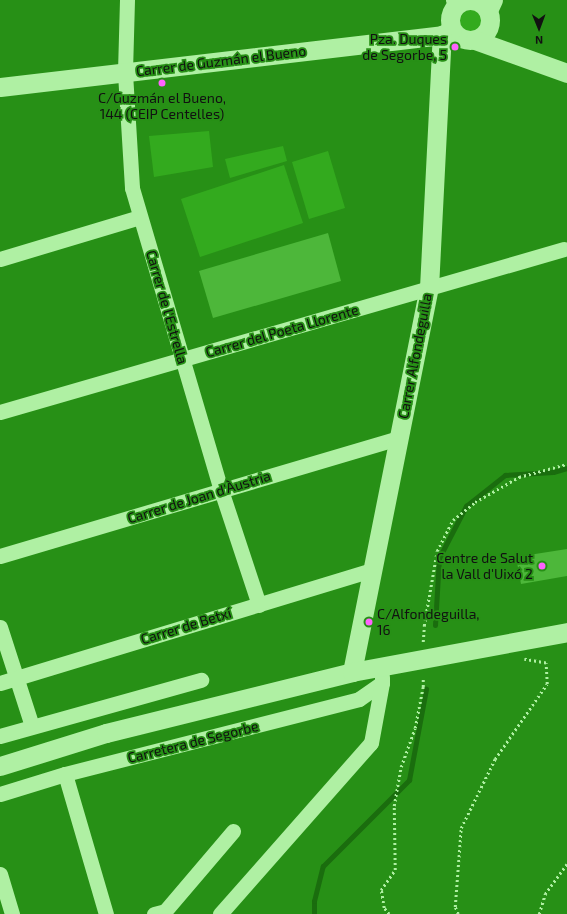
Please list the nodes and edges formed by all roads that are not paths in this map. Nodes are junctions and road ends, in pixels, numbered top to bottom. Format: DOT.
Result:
graph roads {
  1 [pos="127,0"];
  2 [pos="459,2"];
  3 [pos="492,6"];
  4 [pos="447,33"];
  5 [pos="475,40"];
  6 [pos="125,72"];
  7 [pos="567,73"];
  8 [pos="0,87"];
  9 [pos="140,217"];
  10 [pos="564,249"];
  11 [pos="0,260"];
  12 [pos="429,288"];
  13 [pos="182,360"];
  14 [pos="0,412"];
  15 [pos="399,438"];
  16 [pos="221,490"];
  17 [pos="0,556"];
  18 [pos="372,570"];
  19 [pos="258,605"];
  20 [pos="0,627"];
  21 [pos="567,632"];
  22 [pos="352,672"];
  23 [pos="381,674"];
  24 [pos="17,678"];
  25 [pos="201,680"];
  26 [pos="0,683"];
  27 [pos="32,726"];
  28 [pos="0,736"];
  29 [pos="0,766"];
  30 [pos="65,774"];
  31 [pos="0,794"];
  32 [pos="233,831"];
  33 [pos="0,874"];
  34 [pos="164,913"];
  35 [pos="12,914"];
  36 [pos="106,914"];
  37 [pos="220,914"];
  1 -- 6 [label="street, Carrer de l'Estrella"];
  2 -- 3 [label="street"];
  2 -- 4 [label="street"];
  3 -- 5 [label="street"];
  4 -- 5 [label="street"];
  4 -- 6 [label="street, Carrer de Guzmán el Bueno"];
  4 -- 12 [label="street, Carrer Alfondeguilla"];
  5 -- 7 [label="street"];
  6 -- 8 [label="street, Carrer de Guzmán el Bueno"];
  6 -- 9 [label="street, Carrer de l'Estrella"];
  9 -- 11 [label="street"];
  9 -- 13 [label="street, Carrer de l'Estrella"];
  10 -- 12 [label="street, Carrer del Poeta Llorente"];
  12 -- 13 [label="street, Carrer del Poeta Llorente"];
  12 -- 15 [label="street, Carrer Alfondeguilla"];
  13 -- 14 [label="street, Carrer del Poeta Llorente"];
  13 -- 16 [label="street, Carrer de l'Estrella"];
  15 -- 16 [label="street, Carrer de Joan d'Àustria"];
  15 -- 18 [label="street, Carrer Alfondeguilla"];
  16 -- 17 [label="street, Carrer de Joan d'Àustria"];
  16 -- 19 [label="street, Carrer de l'Estrella"];
  18 -- 19 [label="street, Carrer de Betxí"];
  18 -- 22 [label="street, Carrer Alfondeguilla"];
  19 -- 24 [label="street, Carrer de Betxí"];
  20 -- 24 [label="street"];
  21 -- 23 [label="street"];
  22 -- 23 [label="street"];
  22 -- 29 [label="street"];
  23 -- 30 [label="street, Carretera de Segorbe"];
  23 -- 37 [label="street"];
  24 -- 26 [label="street, Carrer de Betxí"];
  24 -- 27 [label="street"];
  25 -- 27 [label="street"];
  27 -- 28 [label="street"];
  30 -- 31 [label="street, Carretera de Segorbe"];
  30 -- 36 [label="street"];
  32 -- 34 [label="street"];
  33 -- 35 [label="street"];
}
